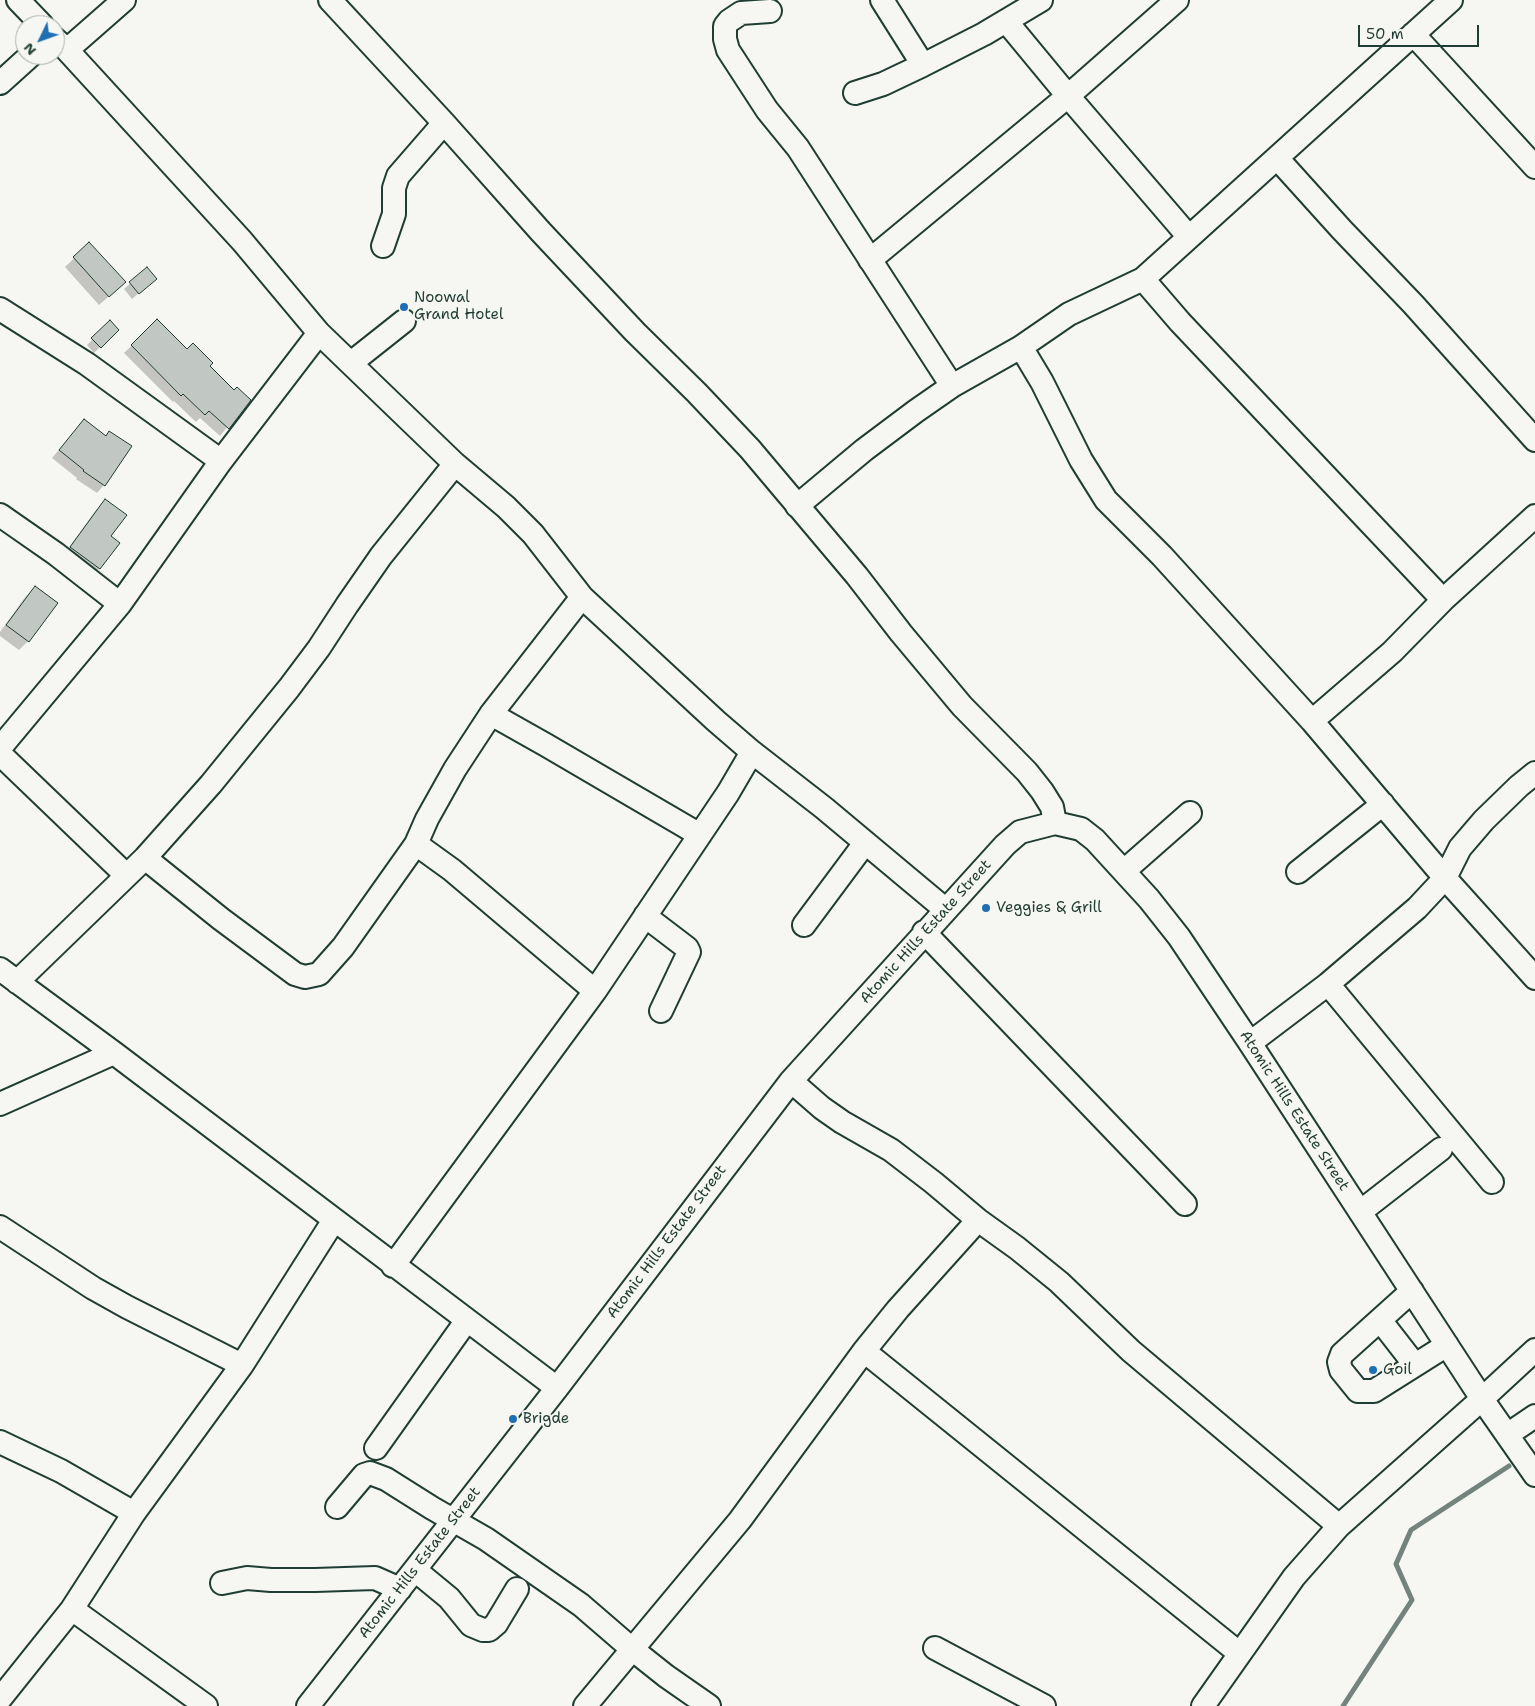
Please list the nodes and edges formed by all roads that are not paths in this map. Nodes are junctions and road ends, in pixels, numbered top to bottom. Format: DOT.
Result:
graph roads {
  1 [pos="18,0"];
  2 [pos="124,0"];
  3 [pos="330,0"];
  4 [pos="882,0"];
  5 [pos="1041,0"];
  6 [pos="1177,0"];
  7 [pos="1451,0"];
  8 [pos="770,11"];
  9 [pos="32,15"];
  10 [pos="1006,21"];
  11 [pos="1413,34"];
  12 [pos="65,41"];
  13 [pos="65,48"];
  14 [pos="20,65"];
  15 [pos="922,65"];
  16 [pos="0,83"];
  17 [pos="855,93"];
  18 [pos="1068,96"];
  19 [pos="444,123"];
  20 [pos="1277,158"];
  21 [pos="1535,167"];
  22 [pos="1189,237"];
  23 [pos="383,246"];
  24 [pos="870,260"];
  25 [pos="1143,279"];
  26 [pos="0,309"];
  27 [pos="404,322"];
  28 [pos="319,333"];
  29 [pos="1022,347"];
  30 [pos="351,363"];
  31 [pos="952,386"];
  32 [pos="1535,440"];
  33 [pos="221,461"];
  34 [pos="455,464"];
  35 [pos="797,506"];
  36 [pos="0,515"];
  37 [pos="1535,516"];
  38 [pos="582,597"];
  39 [pos="1442,600"];
  40 [pos="120,604"];
  41 [pos="491,714"];
  42 [pos="1312,721"];
  43 [pos="0,748"];
  44 [pos="752,752"];
  45 [pos="0,754"];
  46 [pos="1535,773"];
  47 [pos="1383,804"];
  48 [pos="1190,813"];
  49 [pos="1055,823"];
  50 [pos="700,835"];
  51 [pos="865,843"];
  52 [pos="416,844"];
  53 [pos="145,858"];
  54 [pos="1124,871"];
  55 [pos="1298,872"];
  56 [pos="126,875"];
  57 [pos="1446,878"];
  58 [pos="946,910"];
  59 [pos="645,916"];
  60 [pos="804,925"];
  61 [pos="924,932"];
  62 [pos="9,976"];
  63 [pos="1535,978"];
  64 [pos="1328,984"];
  65 [pos="595,991"];
  66 [pos="661,1011"];
  67 [pos="1250,1044"];
  68 [pos="114,1053"];
  69 [pos="791,1081"];
  70 [pos="0,1104"];
  71 [pos="1441,1149"];
  72 [pos="1492,1182"];
  73 [pos="1184,1204"];
  74 [pos="1360,1212"];
  75 [pos="334,1220"];
  76 [pos="978,1220"];
  77 [pos="0,1228"];
  78 [pos="393,1266"];
  79 [pos="1412,1292"];
  80 [pos="467,1320"];
  81 [pos="1380,1320"];
  82 [pos="1447,1345"];
  83 [pos="1535,1350"];
  84 [pos="864,1351"];
  85 [pos="242,1365"];
  86 [pos="1415,1365"];
  87 [pos="557,1388"];
  88 [pos="1482,1399"];
  89 [pos="1535,1416"];
  90 [pos="1507,1435"];
  91 [pos="0,1442"];
  92 [pos="376,1448"];
  93 [pos="1535,1475"];
  94 [pos="337,1507"];
  95 [pos="134,1513"];
  96 [pos="454,1521"];
  97 [pos="1339,1526"];
  98 [pos="415,1570"];
  99 [pos="222,1583"];
  100 [pos="400,1588"];
  101 [pos="517,1589"];
  102 [pos="72,1609"];
  103 [pos="935,1648"];
  104 [pos="632,1649"];
  105 [pos="1240,1652"];
  106 [pos="0,1699"];
  107 [pos="206,1706"];
  108 [pos="308,1706"];
  109 [pos="585,1706"];
  110 [pos="709,1706"];
  111 [pos="1044,1706"];
  112 [pos="1203,1706"];
  1 -- 9 [label="street"];
  2 -- 12 [label="street"];
  3 -- 19 [label="street"];
  4 -- 15 [label="street"];
  5 -- 10 [label="street"];
  6 -- 18 [label="street"];
  7 -- 11 [label="street"];
  8 -- 24 [label="street"];
  10 -- 15 [label="street"];
  10 -- 18 [label="street"];
  11 -- 20 [label="street"];
  11 -- 21 [label="street"];
  13 -- 28 [label="street"];
  14 -- 16 [label="street"];
  15 -- 17 [label="street"];
  18 -- 22 [label="street"];
  18 -- 24 [label="street"];
  19 -- 23 [label="street"];
  19 -- 35 [label="street"];
  20 -- 22 [label="street"];
  20 -- 32 [label="street"];
  22 -- 25 [label="street"];
  24 -- 31 [label="street"];
  25 -- 29 [label="street"];
  25 -- 39 [label="street"];
  26 -- 33 [label="street"];
  27 -- 30 [label="street"];
  28 -- 30 [label="street"];
  28 -- 33 [label="street"];
  29 -- 31 [label="street"];
  29 -- 42 [label="street"];
  30 -- 34 [label="street"];
  31 -- 35 [label="street"];
  33 -- 40 [label="street"];
  34 -- 38 [label="street"];
  34 -- 53 [label="street"];
  35 -- 49 [label="street"];
  36 -- 40 [label="street"];
  37 -- 39 [label="street"];
  38 -- 41 [label="street"];
  38 -- 44 [label="street"];
  39 -- 42 [label="street"];
  40 -- 43 [label="street"];
  41 -- 50 [label="street"];
  41 -- 52 [label="street"];
  42 -- 47 [label="street"];
  44 -- 50 [label="street"];
  44 -- 51 [label="street"];
  45 -- 56 [label="street"];
  46 -- 57 [label="street"];
  47 -- 55 [label="street"];
  47 -- 57 [label="street"];
  48 -- 54 [label="street"];
  49 -- 54 [label="street, Atomic Hills Estate Street"];
  49 -- 58 [label="street, Atomic Hills Estate Street"];
  50 -- 59 [label="street"];
  51 -- 58 [label="street"];
  51 -- 60 [label="street"];
  52 -- 53 [label="street"];
  52 -- 65 [label="street"];
  53 -- 56 [label="street"];
  54 -- 67 [label="street, Atomic Hills Estate Street"];
  56 -- 62 [label="street"];
  57 -- 63 [label="street"];
  57 -- 64 [label="street"];
  58 -- 61 [label="street, Atomic Hills Estate Street"];
  59 -- 65 [label="street"];
  59 -- 66 [label="street"];
  61 -- 69 [label="street, Atomic Hills Estate Street"];
  61 -- 73 [label="street"];
  62 -- 68 [label="street"];
  64 -- 67 [label="street"];
  64 -- 72 [label="street"];
  65 -- 78 [label="street"];
  67 -- 74 [label="street, Atomic Hills Estate Street"];
  68 -- 70 [label="street"];
  68 -- 75 [label="street"];
  69 -- 76 [label="street"];
  69 -- 87 [label="street, Atomic Hills Estate Street"];
  71 -- 74 [label="street"];
  74 -- 79 [label="street, Atomic Hills Estate Street"];
  75 -- 78 [label="street"];
  75 -- 85 [label="street"];
  76 -- 84 [label="street"];
  76 -- 97 [label="street"];
  77 -- 85 [label="street"];
  78 -- 80 [label="street"];
  79 -- 81 [label="street"];
  79 -- 82 [label="street, Atomic Hills Estate Street"];
  80 -- 87 [label="street"];
  80 -- 92 [label="street"];
  81 -- 86 [label="street"];
  81 -- 86 [label="street"];
  82 -- 86 [label="street"];
  82 -- 88 [label="street, Atomic Hills Estate Street"];
  83 -- 88 [label="street"];
  84 -- 104 [label="street"];
  84 -- 105 [label="street"];
  85 -- 95 [label="street"];
  87 -- 96 [label="street, Atomic Hills Estate Street"];
  88 -- 90 [label="street, Atomic Hills Estate Street"];
  88 -- 97 [label="street"];
  89 -- 90 [label="street"];
  90 -- 93 [label="street, Atomic Hills Estate Street"];
  91 -- 95 [label="street"];
  94 -- 96 [label="street"];
  95 -- 102 [label="street"];
  96 -- 98 [label="street, Atomic Hills Estate Street"];
  96 -- 104 [label="street"];
  97 -- 105 [label="street"];
  98 -- 100 [label="street, Atomic Hills Estate Street"];
  98 -- 101 [label="street"];
  99 -- 100 [label="street"];
  100 -- 108 [label="street, Atomic Hills Estate Street"];
  102 -- 106 [label="street"];
  102 -- 107 [label="street"];
  103 -- 111 [label="street"];
  104 -- 109 [label="street"];
  104 -- 110 [label="street"];
  105 -- 112 [label="street"];
}
